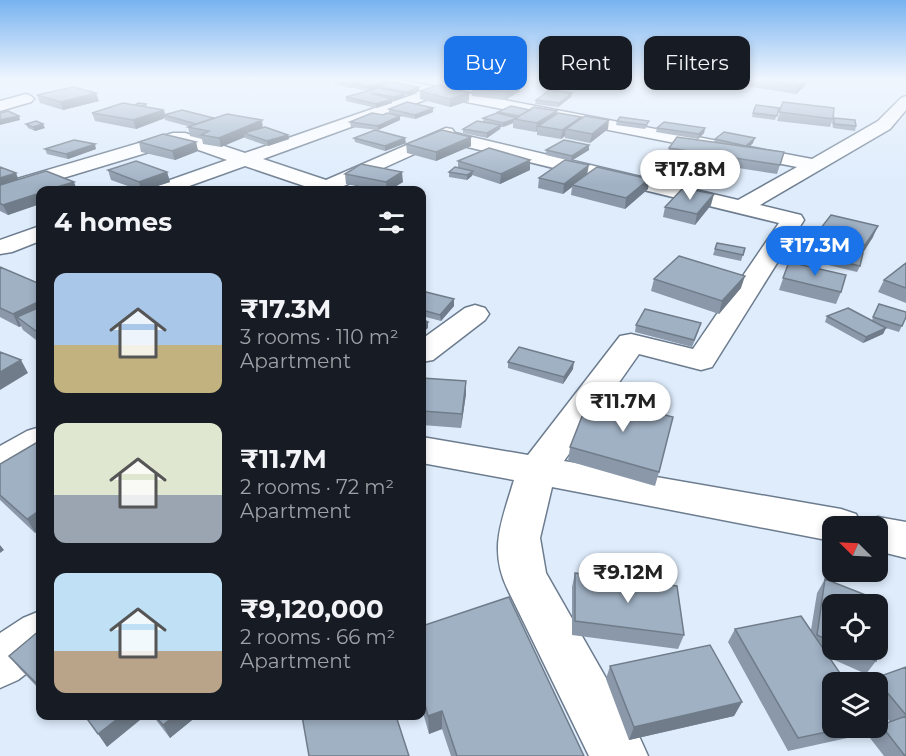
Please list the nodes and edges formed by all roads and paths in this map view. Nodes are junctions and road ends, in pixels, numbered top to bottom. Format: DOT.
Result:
graph roads {
  1 [pos="371,114"];
  2 [pos="488,114"];
  3 [pos="551,114"];
  4 [pos="894,114"];
  5 [pos="441,135"];
  6 [pos="244,160"];
  7 [pos="815,165"];
  8 [pos="8,170"];
  9 [pos="34,180"];
  10 [pos="171,186"];
  11 [pos="315,186"];
  12 [pos="330,186"];
  13 [pos="0,191"];
  14 [pos="742,207"];
  15 [pos="36,235"];
  16 [pos="3,247"];
  17 [pos="475,314"];
  18 [pos="426,350"];
  19 [pos="36,442"];
  20 [pos="426,451"];
  21 [pos="0,464"];
  22 [pos="536,472"];
  23 [pos="822,522"];
  24 [pos="888,536"];
  25 [pos="906,540"];
  26 [pos="36,637"];
  27 [pos="0,663"];
  28 [pos="619,756"];
  1 -- 6 [label="street"];
  2 -- 5 [label="street"];
  3 -- 7 [label="street"];
  4 -- 7 [label="street"];
  5 -- 12 [label="street"];
  5 -- 14 [label="street"];
  6 -- 9 [label="street"];
  6 -- 10 [label="street"];
  6 -- 11 [label="street"];
  7 -- 14 [label="street"];
  8 -- 9 [label="street"];
  9 -- 13 [label="street"];
  14 -- 22 [label="street"];
  15 -- 16 [label="street"];
  17 -- 18 [label="street"];
  19 -- 21 [label="street"];
  20 -- 22 [label="street"];
  22 -- 23 [label="street"];
  22 -- 28 [label="street"];
  24 -- 25 [label="street"];
  26 -- 27 [label="street"];
}
